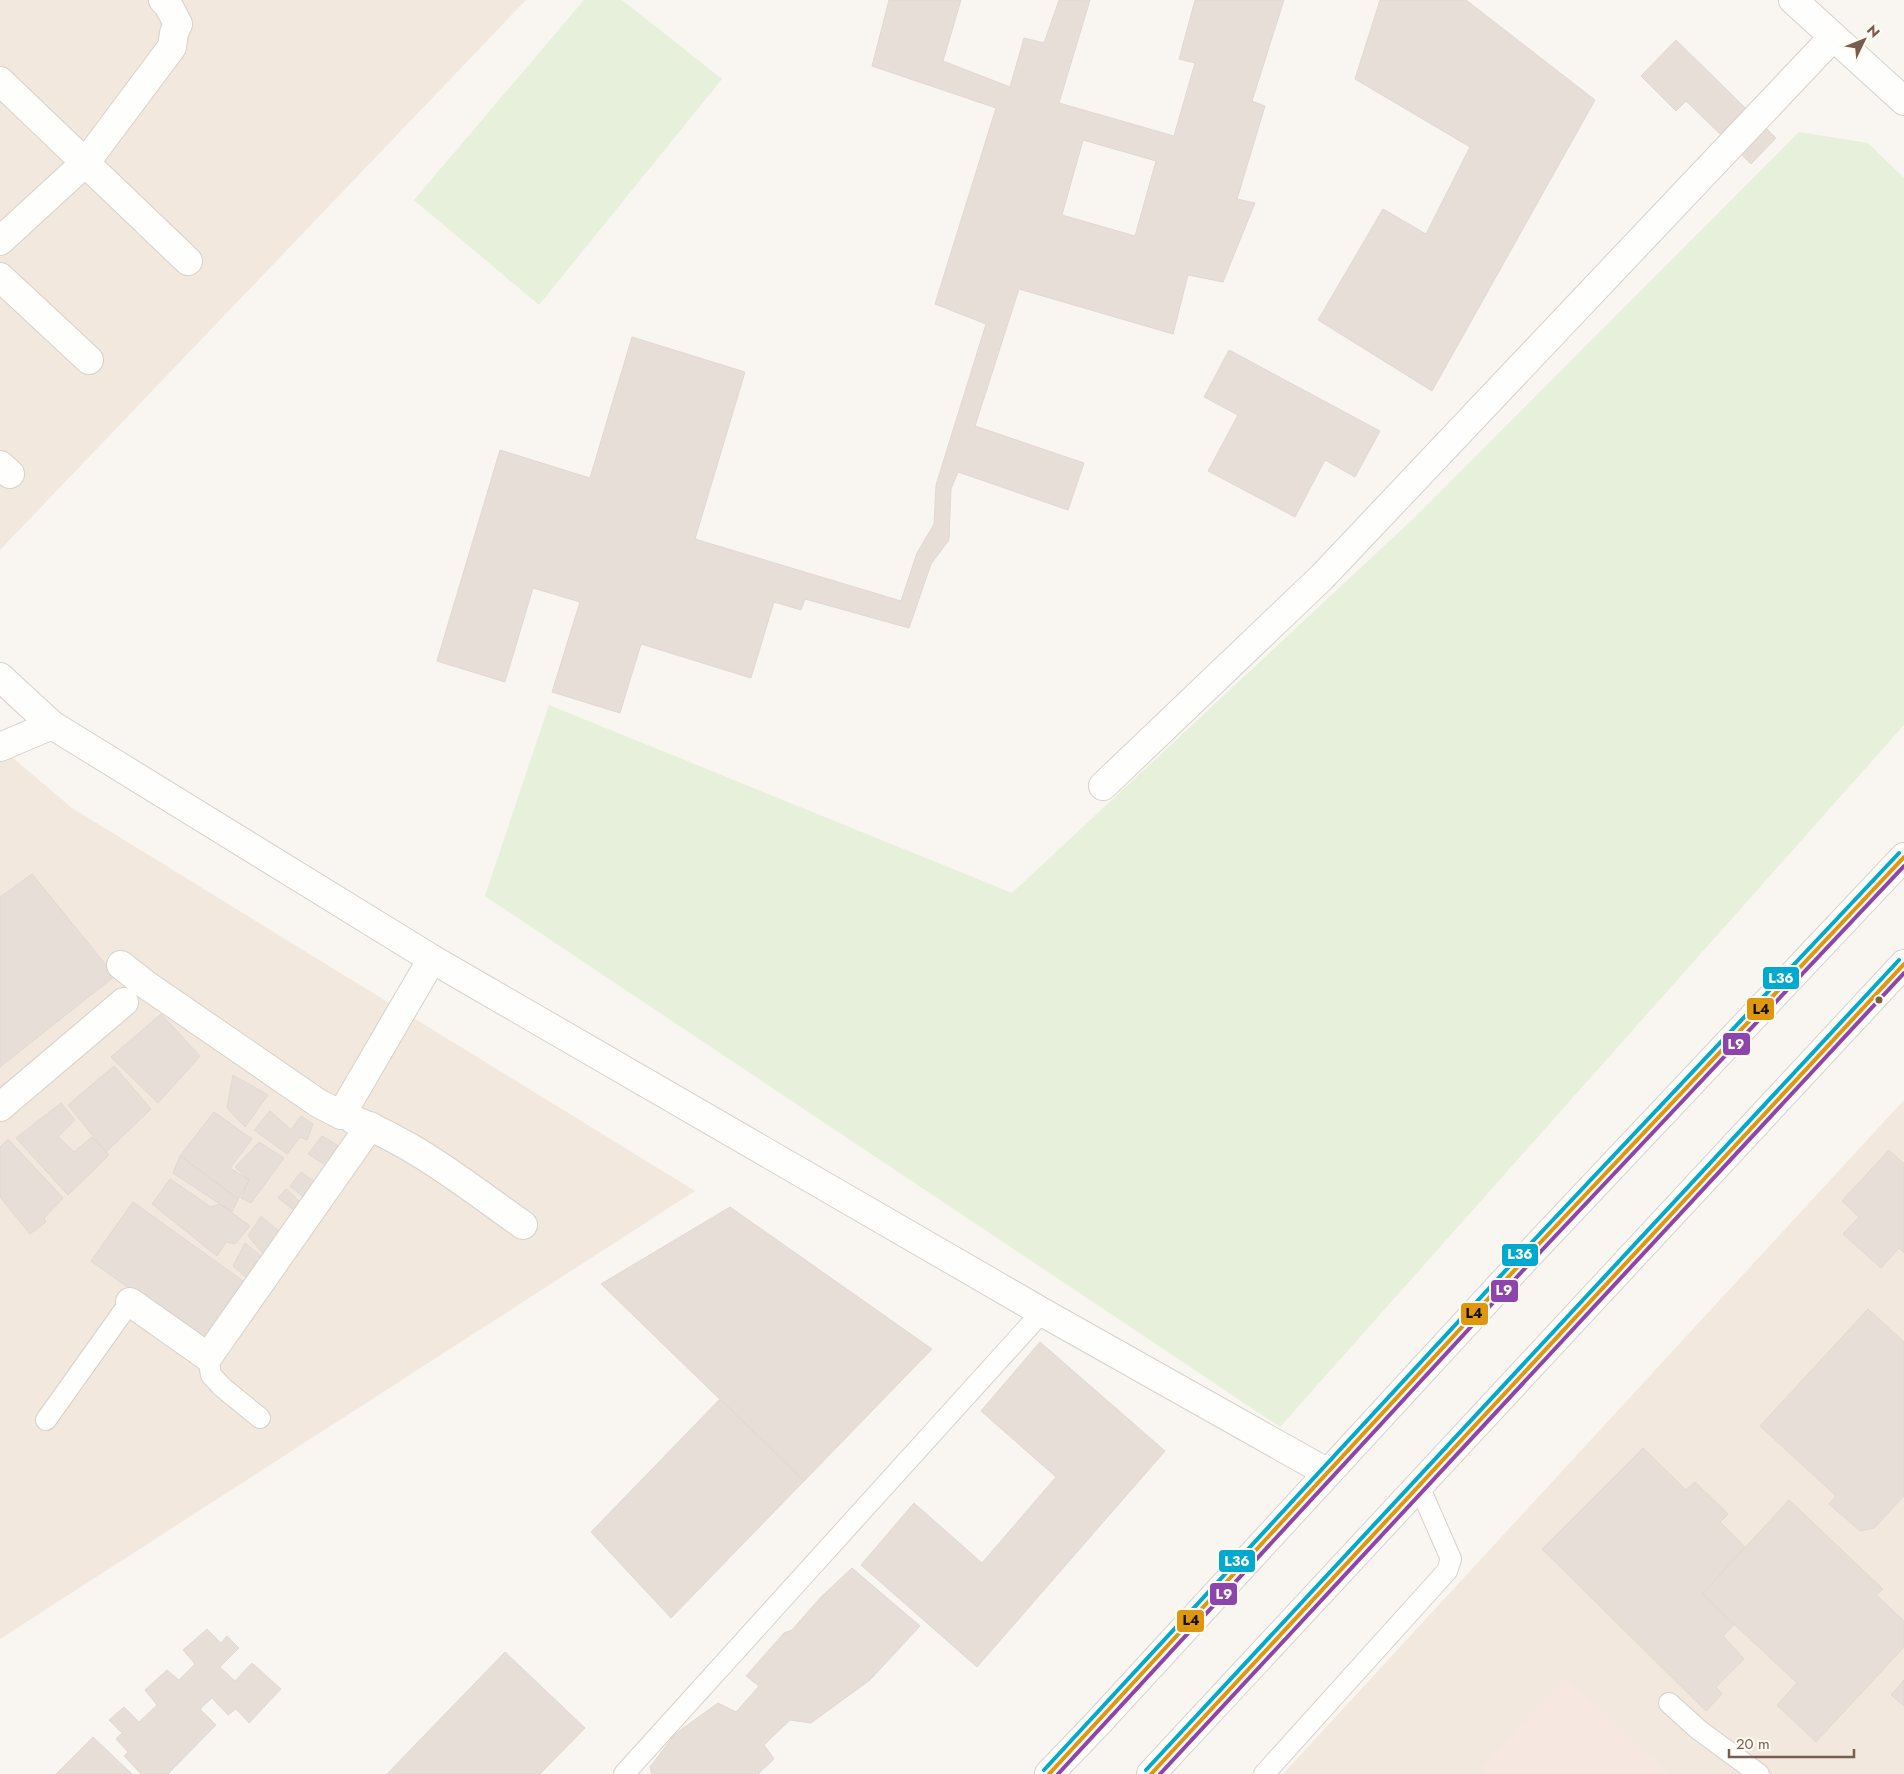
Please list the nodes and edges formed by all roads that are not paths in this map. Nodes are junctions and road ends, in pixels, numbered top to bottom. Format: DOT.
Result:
graph roads {
  1 [pos="163,0"];
  2 [pos="1793,0"];
  3 [pos="1833,37"];
  4 [pos="0,81"];
  5 [pos="1904,101"];
  6 [pos="86,162"];
  7 [pos="0,241"];
  8 [pos="188,261"];
  9 [pos="0,277"];
  10 [pos="89,360"];
  11 [pos="0,677"];
  12 [pos="52,725"];
  13 [pos="0,747"];
  14 [pos="1103,786"];
  15 [pos="1904,857"];
  16 [pos="432,958"];
  17 [pos="1904,964"];
  18 [pos="121,965"];
  19 [pos="124,1002"];
  20 [pos="0,1107"];
  21 [pos="341,1115"];
  22 [pos="370,1126"];
  23 [pos="523,1225"];
  24 [pos="130,1302"];
  25 [pos="1042,1312"];
  26 [pos="208,1357"];
  27 [pos="260,1418"];
  28 [pos="46,1420"];
  29 [pos="1328,1473"];
  30 [pos="1418,1486"];
  31 [pos="1669,1703"];
  32 [pos="624,1774"];
  33 [pos="1049,1774"];
  34 [pos="1151,1774"];
  35 [pos="1264,1774"];
  36 [pos="1758,1774"];
  1 -- 6 [label="street"];
  2 -- 3 [label="street"];
  3 -- 5 [label="street"];
  3 -- 14 [label="street"];
  4 -- 6 [label="street"];
  6 -- 7 [label="street"];
  6 -- 8 [label="street"];
  9 -- 10 [label="street"];
  11 -- 12 [label="street"];
  12 -- 13 [label="street"];
  12 -- 16 [label="street"];
  15 -- 29 [label="street"];
  16 -- 21 [label="street"];
  16 -- 25 [label="street"];
  17 -- 30 [label="street"];
  18 -- 21 [label="street"];
  19 -- 20 [label="street"];
  21 -- 22 [label="street"];
  22 -- 23 [label="street"];
  22 -- 26 [label="street"];
  24 -- 26 [label="street"];
  24 -- 28 [label="lane"];
  25 -- 29 [label="street"];
  25 -- 32 [label="lane"];
  26 -- 27 [label="lane"];
  29 -- 33 [label="street"];
  30 -- 34 [label="street"];
  30 -- 35 [label="lane"];
  31 -- 36 [label="lane"];
}
